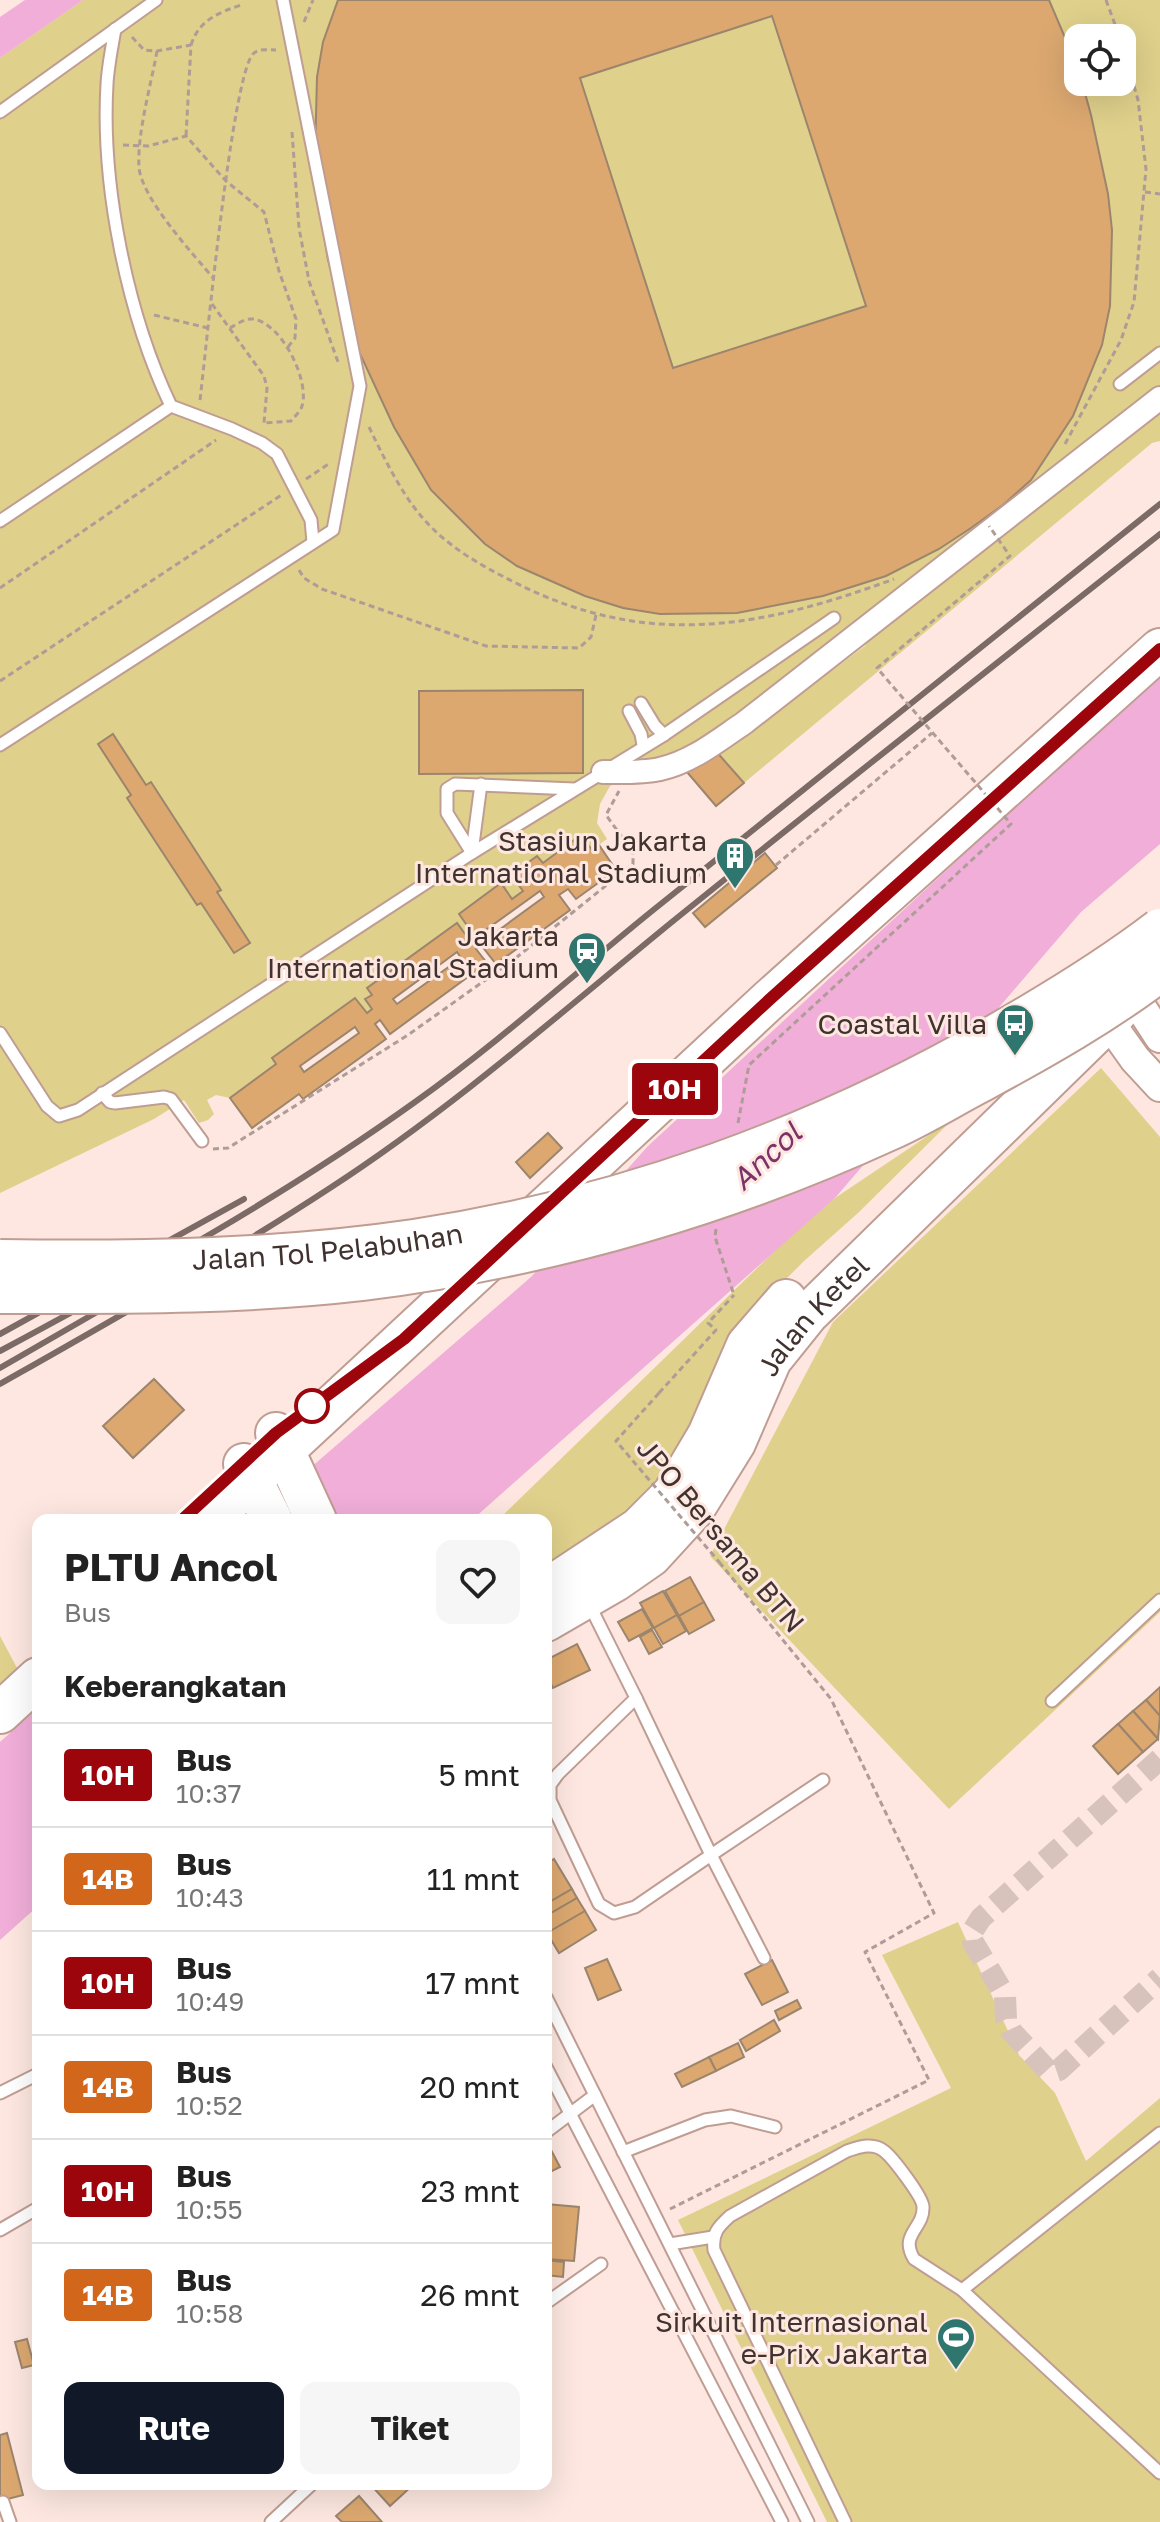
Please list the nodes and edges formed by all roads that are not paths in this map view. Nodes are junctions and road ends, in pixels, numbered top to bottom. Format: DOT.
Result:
graph roads {
  1 [pos="156,0"];
  2 [pos="283,0"];
  3 [pos="119,26"];
  4 [pos="0,112"];
  5 [pos="1160,353"];
  6 [pos="1120,384"];
  7 [pos="1160,398"];
  8 [pos="171,406"];
  9 [pos="0,521"];
  10 [pos="313,542"];
  11 [pos="834,618"];
  12 [pos="1160,649"];
  13 [pos="641,703"];
  14 [pos="629,711"];
  15 [pos="664,735"];
  16 [pos="0,745"];
  17 [pos="643,745"];
  18 [pos="603,772"];
  19 [pos="481,784"];
  20 [pos="574,789"];
  21 [pos="472,853"];
  22 [pos="1160,929"];
  23 [pos="1160,948"];
  24 [pos="1129,993"];
  25 [pos="0,1033"];
  26 [pos="1160,1037"];
  27 [pos="1160,1086"];
  28 [pos="102,1093"];
  29 [pos="202,1141"];
  30 [pos="0,1260"];
  31 [pos="0,1293"];
  32 [pos="284,1451"];
  33 [pos="257,1490"];
  34 [pos="197,1514"];
  35 [pos="219,1514"];
  36 [pos="313,1514"];
  37 [pos="599,1578"];
  38 [pos="552,1585"];
  39 [pos="1160,1600"];
  40 [pos="552,1616"];
  41 [pos="32,1656"];
  42 [pos="32,1684"];
  43 [pos="0,1685"];
  44 [pos="636,1698"];
  45 [pos="1052,1701"];
  46 [pos="0,1713"];
  47 [pos="823,1780"];
  48 [pos="552,1782"];
  49 [pos="552,1805"];
  50 [pos="711,1855"];
  51 [pos="764,1958"];
  52 [pos="552,2009"];
  53 [pos="32,2077"];
  54 [pos="552,2078"];
  55 [pos="0,2093"];
  56 [pos="595,2095"];
  57 [pos="572,2113"];
  58 [pos="775,2127"];
  59 [pos="552,2128"];
  60 [pos="1160,2133"];
  61 [pos="623,2152"];
  62 [pos="32,2211"];
  63 [pos="0,2230"];
  64 [pos="713,2237"];
  65 [pos="670,2244"];
  66 [pos="601,2264"];
  67 [pos="962,2290"];
  68 [pos="552,2299"];
  69 [pos="1160,2473"];
  70 [pos="306,2490"];
  71 [pos="3,2502"];
  72 [pos="10,2522"];
  73 [pos="271,2522"];
  74 [pos="782,2522"];
  75 [pos="808,2522"];
  76 [pos="845,2522"];
  1 -- 3 [label="lane"];
  2 -- 10 [label="lane"];
  3 -- 4 [label="lane"];
  3 -- 8 [label="lane"];
  5 -- 6 [label="lane"];
  7 -- 18 [label="street"];
  8 -- 9 [label="lane"];
  8 -- 10 [label="lane"];
  10 -- 16 [label="lane"];
  11 -- 15 [label="lane"];
  12 -- 32 [label="highway"];
  13 -- 15 [label="lane"];
  14 -- 17 [label="lane"];
  15 -- 17 [label="lane"];
  17 -- 18 [label="lane"];
  18 -- 20 [label="lane"];
  19 -- 20 [label="lane"];
  19 -- 21 [label="lane"];
  19 -- 21 [label="lane"];
  20 -- 21 [label="lane"];
  21 -- 28 [label="lane"];
  22 -- 30 [label="highway, Jalan Tol Pelabuhan, bridge"];
  23 -- 24 [label="highway"];
  24 -- 26 [label="street"];
  24 -- 27 [label="street"];
  24 -- 31 [label="highway, Jalan Tol Pelabuhan, bridge"];
  24 -- 37 [label="highway, Jalan Ketel"];
  25 -- 28 [label="lane"];
  28 -- 29 [label="lane"];
  32 -- 33 [label="highway"];
  32 -- 36 [label="highway"];
  33 -- 34 [label="highway"];
  33 -- 35 [label="highway"];
  37 -- 38 [label="highway, Jalan Ketel"];
  37 -- 40 [label="highway, Jalan Ketel"];
  37 -- 44 [label="lane"];
  39 -- 45 [label="lane"];
  41 -- 43 [label="highway"];
  42 -- 46 [label="highway"];
  44 -- 48 [label="lane"];
  44 -- 50 [label="lane"];
  47 -- 50 [label="lane"];
  49 -- 50 [label="lane"];
  50 -- 51 [label="lane"];
  52 -- 56 [label="lane"];
  53 -- 55 [label="lane"];
  54 -- 57 [label="lane"];
  56 -- 57 [label="lane"];
  56 -- 61 [label="lane"];
  57 -- 59 [label="lane"];
  57 -- 74 [label="lane"];
  58 -- 61 [label="lane"];
  60 -- 67 [label="lane"];
  61 -- 65 [label="lane"];
  62 -- 63 [label="lane"];
  64 -- 65 [label="lane"];
  64 -- 67 [label="lane"];
  64 -- 76 [label="lane"];
  65 -- 75 [label="lane"];
  66 -- 68 [label="lane"];
  67 -- 69 [label="lane"];
  70 -- 73 [label="lane"];
  71 -- 72 [label="lane"];
}
